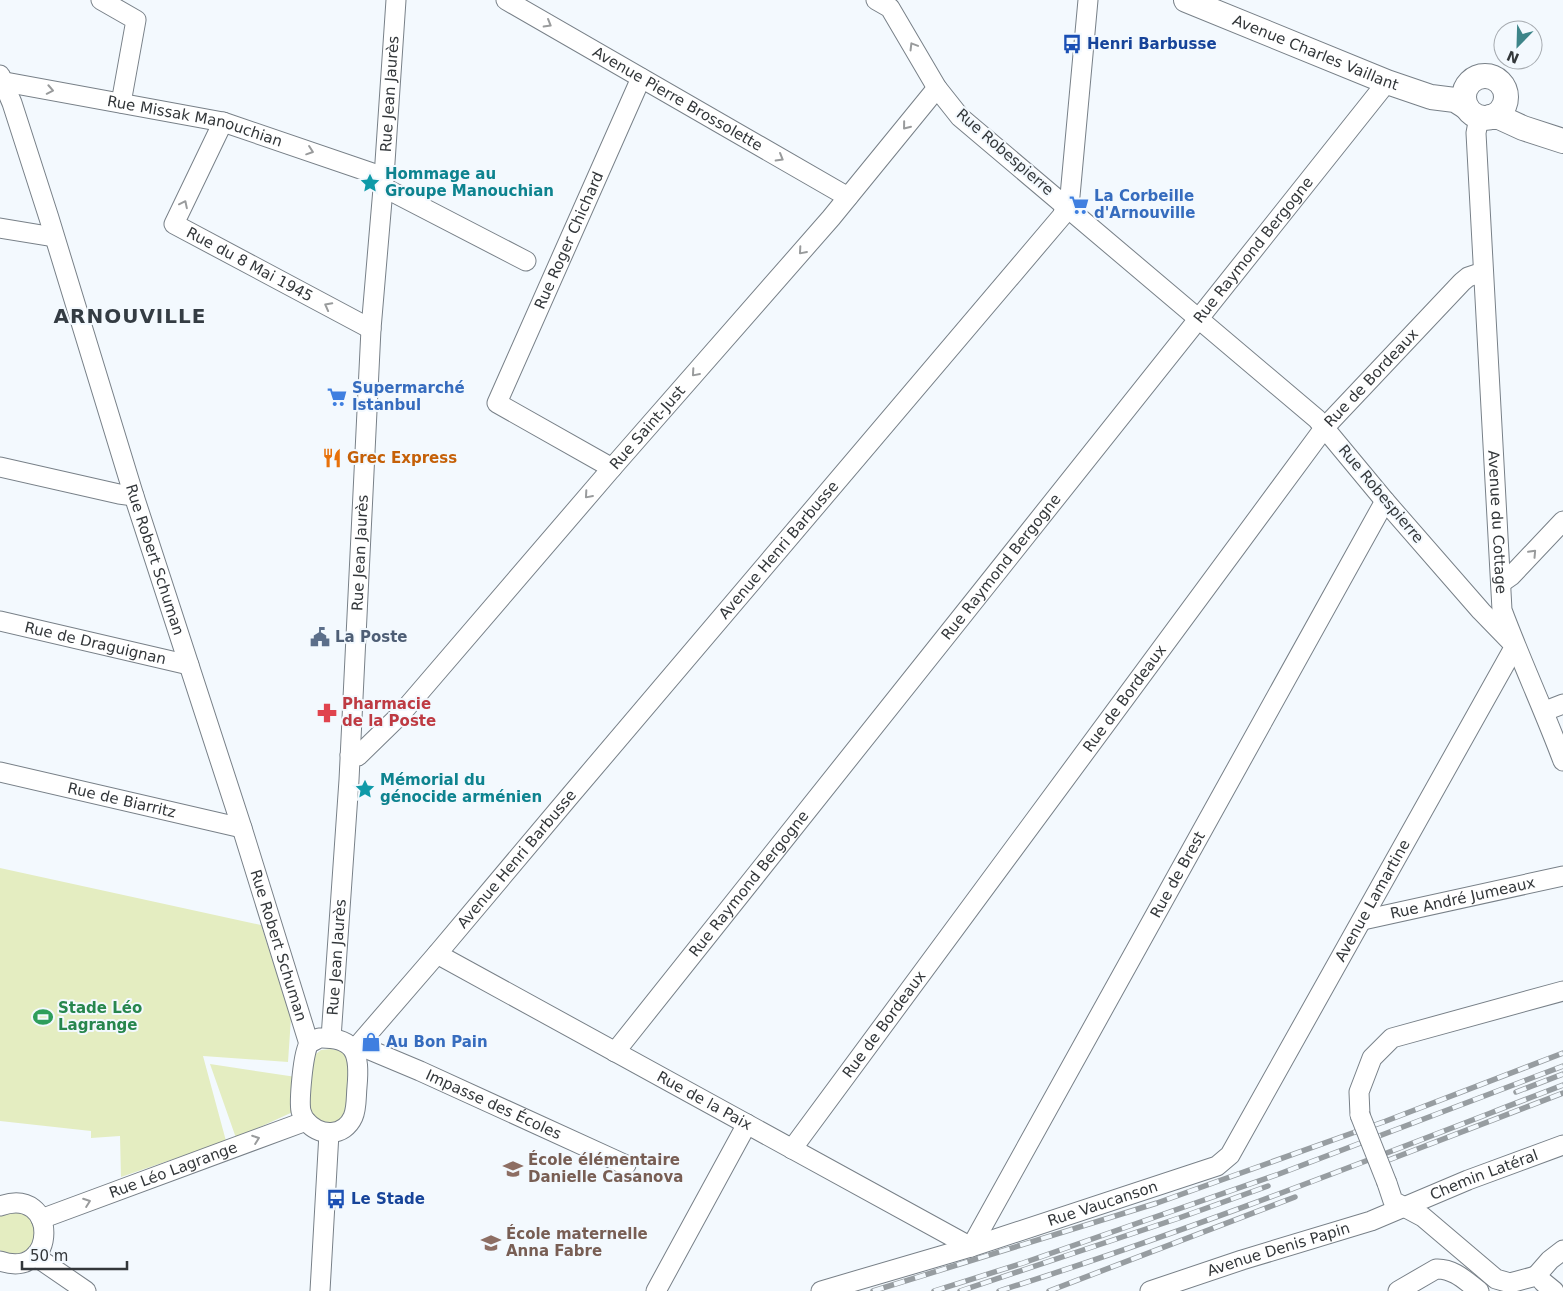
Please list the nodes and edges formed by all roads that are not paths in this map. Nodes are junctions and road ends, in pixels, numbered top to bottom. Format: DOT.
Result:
graph roads {
  1 [pos="101,0"];
  2 [pos="396,0"];
  3 [pos="506,0"];
  4 [pos="876,0"];
  5 [pos="1088,0"];
  6 [pos="1186,0"];
  7 [pos="641,78"];
  8 [pos="1,79"];
  9 [pos="1387,82"];
  10 [pos="938,88"];
  11 [pos="1506,98"];
  12 [pos="121,103"];
  13 [pos="1476,106"];
  14 [pos="223,122"];
  15 [pos="1557,139"];
  16 [pos="384,182"];
  17 [pos="848,197"];
  18 [pos="1066,205"];
  19 [pos="0,228"];
  20 [pos="54,237"];
  21 [pos="526,261"];
  22 [pos="1483,272"];
  23 [pos="1198,318"];
  24 [pos="371,329"];
  25 [pos="1325,427"];
  26 [pos="0,467"];
  27 [pos="612,468"];
  28 [pos="134,496"];
  29 [pos="1385,501"];
  30 [pos="1563,521"];
  31 [pos="1501,583"];
  32 [pos="0,621"];
  33 [pos="1515,646"];
  34 [pos="189,665"];
  35 [pos="1563,704"];
  36 [pos="1545,711"];
  37 [pos="350,755"];
  38 [pos="1563,761"];
  39 [pos="0,772"];
  40 [pos="242,828"];
  41 [pos="1563,876"];
  42 [pos="1363,920"];
  43 [pos="437,954"];
  44 [pos="1563,991"];
  45 [pos="331,1038"];
  46 [pos="309,1044"];
  47 [pos="356,1048"];
  48 [pos="615,1052"];
  49 [pos="306,1120"];
  50 [pos="747,1124"];
  51 [pos="329,1133"];
  52 [pos="1563,1145"];
  53 [pos="792,1149"];
  54 [pos="1230,1155"];
  55 [pos="626,1165"];
  56 [pos="0,1206"];
  57 [pos="1405,1208"];
  58 [pos="42,1219"];
  59 [pos="971,1248"];
  60 [pos="1563,1250"];
  61 [pos="35,1256"];
  62 [pos="0,1261"];
  63 [pos="1542,1285"];
  64 [pos="86,1291"];
  65 [pos="320,1291"];
  66 [pos="656,1291"];
  67 [pos="821,1291"];
  68 [pos="1150,1291"];
  69 [pos="1398,1291"];
  70 [pos="1478,1291"];
  1 -- 12 [label="street"];
  2 -- 16 [label="street, Rue Jean Jaurès"];
  3 -- 7 [label="street, Avenue Pierre Brossolette, one-way"];
  10 -- 4 [label="street, Rue Robespierre, one-way"];
  5 -- 18 [label="street, Avenue Henri Barbusse"];
  6 -- 9 [label="main road, Avenue Charles Vaillant"];
  7 -- 17 [label="street, Avenue Pierre Brossolette, one-way"];
  7 -- 27 [label="street, Rue Roger Chichard"];
  8 -- 12 [label="street, Rue Missak Manouchian, one-way"];
  8 -- 20 [label="street, Rue Robert Schuman"];
  9 -- 13 [label="main road, Avenue Charles Vaillant"];
  9 -- 23 [label="street, Rue Raymond Bergogne"];
  10 -- 17 [label="street, Rue Saint-Just, one-way"];
  10 -- 18 [label="street, Rue Robespierre"];
  11 -- 13 [label="main road"];
  11 -- 13 [label="main road, Avenue Charles Vaillant"];
  11 -- 15 [label="main road"];
  12 -- 14 [label="street, Rue Missak Manouchian"];
  13 -- 15 [label="main road"];
  13 -- 22 [label="street, Avenue du Cottage"];
  14 -- 16 [label="street, Rue Missak Manouchian, one-way"];
  24 -- 14 [label="street, Rue du 8 Mai 1945, one-way"];
  16 -- 21 [label="street"];
  16 -- 24 [label="street, Rue Jean Jaurès"];
  17 -- 27 [label="street, Rue Saint-Just, one-way"];
  18 -- 23 [label="street, Rue Robespierre"];
  18 -- 43 [label="street, Avenue Henri Barbusse"];
  19 -- 20 [label="street"];
  20 -- 28 [label="street, Rue Robert Schuman"];
  22 -- 25 [label="street, Rue de Bordeaux"];
  22 -- 31 [label="street, Avenue du Cottage"];
  23 -- 25 [label="street, Rue Robespierre"];
  23 -- 48 [label="street, Rue Raymond Bergogne"];
  24 -- 37 [label="street, Rue Jean Jaurès"];
  25 -- 29 [label="street, Rue Robespierre"];
  25 -- 53 [label="street, Rue de Bordeaux"];
  26 -- 28 [label="street"];
  27 -- 37 [label="street, Rue Saint-Just, one-way"];
  28 -- 34 [label="street, Rue Robert Schuman"];
  29 -- 33 [label="street, Rue Robespierre"];
  29 -- 59 [label="street, Rue de Brest"];
  31 -- 30 [label="street, one-way"];
  31 -- 33 [label="street, Avenue du Cottage"];
  32 -- 34 [label="street, Rue de Draguignan"];
  33 -- 36 [label="street, Avenue du Cottage"];
  33 -- 42 [label="street, Avenue Lamartine"];
  34 -- 40 [label="street, Rue Robert Schuman"];
  35 -- 36 [label="street"];
  36 -- 38 [label="street, Avenue du Cottage"];
  37 -- 45 [label="street, Rue Jean Jaurès"];
  39 -- 40 [label="street, Rue de Biarritz"];
  40 -- 46 [label="street, Rue Robert Schuman"];
  41 -- 42 [label="street, Rue André Jumeaux"];
  42 -- 54 [label="street, Avenue Lamartine"];
  43 -- 47 [label="street, Avenue Henri Barbusse"];
  43 -- 48 [label="street, Rue de la Paix"];
  44 -- 57 [label="street, bridge"];
  45 -- 46 [label="street"];
  45 -- 47 [label="street"];
  46 -- 49 [label="street"];
  47 -- 51 [label="street"];
  47 -- 55 [label="street, Impasse des Écoles"];
  48 -- 50 [label="street, Rue de la Paix"];
  49 -- 51 [label="street"];
  58 -- 49 [label="street, Rue Léo Lagrange, one-way"];
  50 -- 53 [label="street, Rue de la Paix"];
  50 -- 66 [label="street"];
  51 -- 65 [label="street"];
  52 -- 57 [label="street, Chemin Latéral"];
  53 -- 59 [label="street, Rue de la Paix"];
  54 -- 59 [label="street, Rue Vaucanson"];
  56 -- 58 [label="street"];
  57 -- 63 [label="street"];
  57 -- 68 [label="street, Avenue Denis Papin"];
  58 -- 61 [label="street"];
  59 -- 67 [label="street, Rue Vaucanson"];
  60 -- 63 [label="street"];
  61 -- 62 [label="street"];
  61 -- 64 [label="street"];
  69 -- 70 [label="street"];
}
